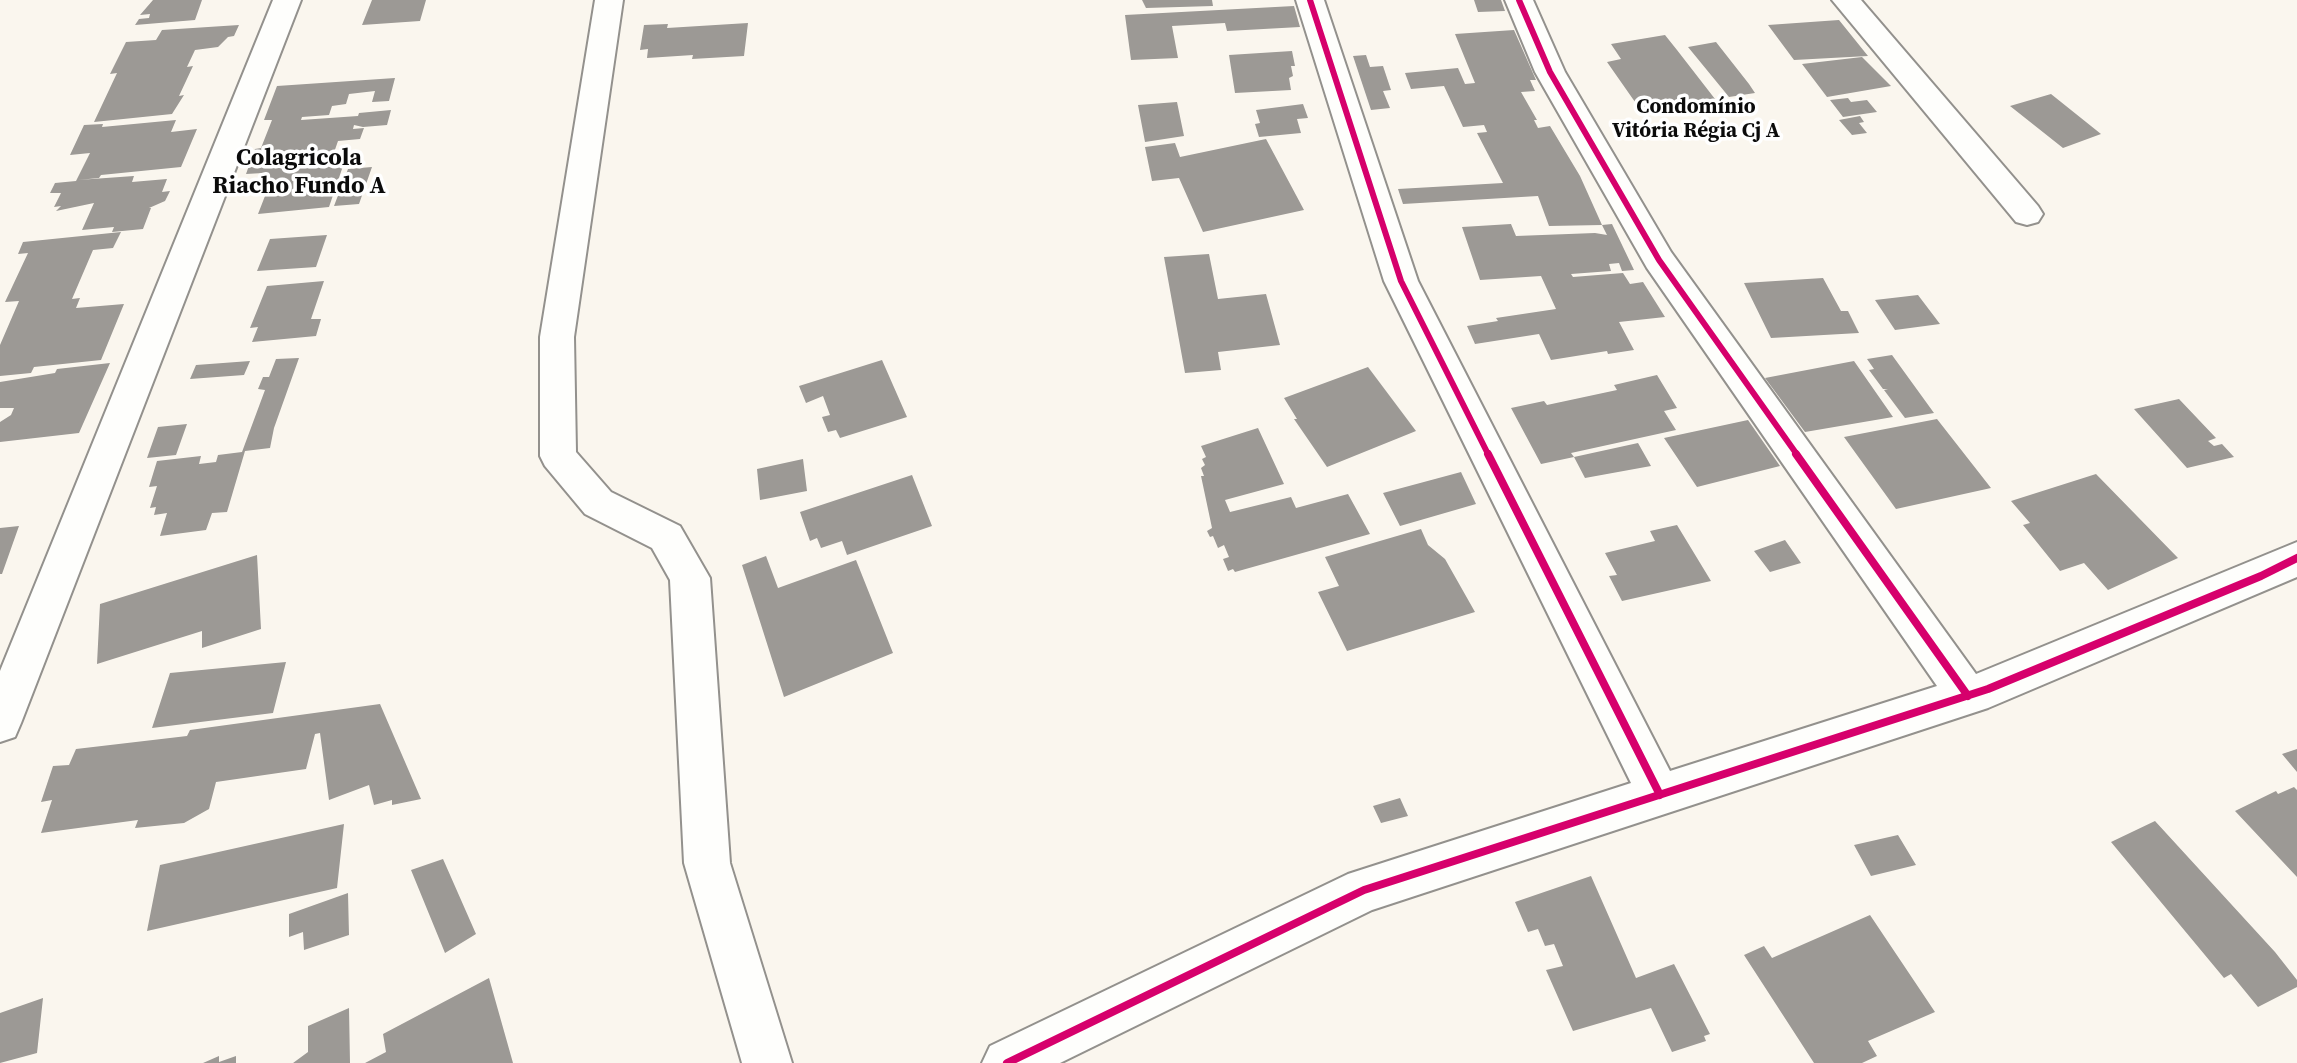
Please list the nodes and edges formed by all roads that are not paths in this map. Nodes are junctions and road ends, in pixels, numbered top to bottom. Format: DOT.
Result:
graph roads {
  1 [pos="287,0"];
  2 [pos="609,0"];
  3 [pos="1310,0"];
  4 [pos="1519,0"];
  5 [pos="1846,0"];
  6 [pos="2027,214"];
  7 [pos="2297,558"];
  8 [pos="1968,696"];
  9 [pos="0,723"];
  10 [pos="1660,795"];
  11 [pos="767,1063"];
  12 [pos="1007,1063"];
  1 -- 9 [label="street"];
  2 -- 11 [label="street"];
  3 -- 10 [label="street"];
  4 -- 8 [label="street"];
  5 -- 6 [label="street"];
  7 -- 8 [label="street"];
  8 -- 10 [label="street"];
  10 -- 12 [label="street"];
}
